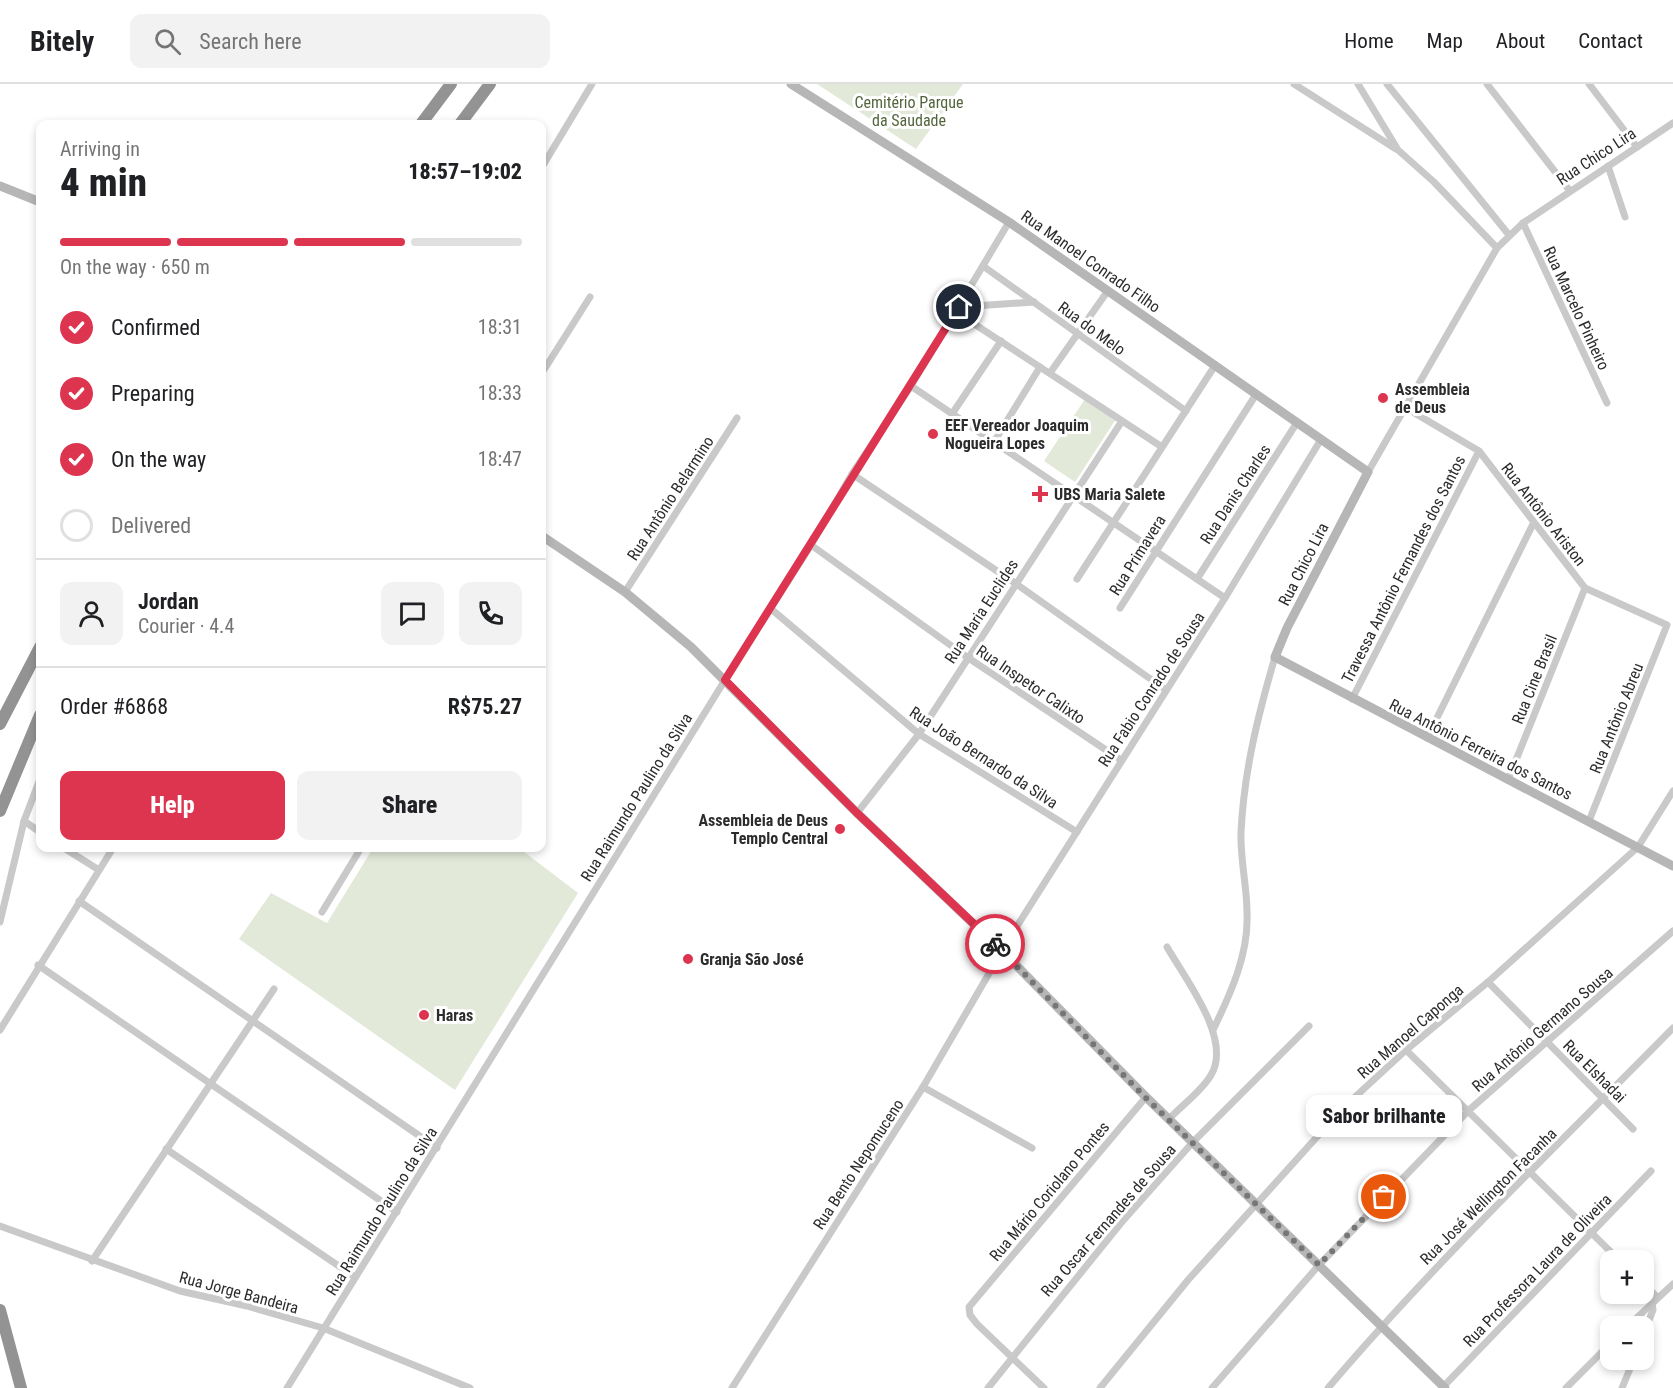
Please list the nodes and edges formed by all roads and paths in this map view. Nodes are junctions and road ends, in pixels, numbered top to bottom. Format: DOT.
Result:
graph roads {
  1 [pos="451,84"];
  2 [pos="490,84"];
  3 [pos="592,84"];
  4 [pos="791,84"];
  5 [pos="1294,84"];
  6 [pos="1358,84"];
  7 [pos="1387,84"];
  8 [pos="1487,84"];
  9 [pos="1589,84"];
  10 [pos="424,120"];
  11 [pos="463,120"];
  12 [pos="1673,123"];
  13 [pos="1637,147"];
  14 [pos="1398,150"];
  15 [pos="546,160"];
  16 [pos="1608,166"];
  17 [pos="0,186"];
  18 [pos="1570,191"];
  19 [pos="36,200"];
  20 [pos="1625,217"];
  21 [pos="1009,222"];
  22 [pos="1523,223"];
  23 [pos="1509,235"];
  24 [pos="1497,248"];
  25 [pos="983,266"];
  26 [pos="1107,292"];
  27 [pos="590,297"];
  28 [pos="1034,302"];
  29 [pos="958,309"];
  30 [pos="1077,334"];
  31 [pos="1001,341"];
  32 [pos="546,367"];
  33 [pos="1040,367"];
  34 [pos="1214,367"];
  35 [pos="1050,373"];
  36 [pos="910,386"];
  37 [pos="1255,396"];
  38 [pos="1607,404"];
  39 [pos="1406,408"];
  40 [pos="1186,411"];
  41 [pos="952,414"];
  42 [pos="737,418"];
  43 [pos="1122,421"];
  44 [pos="1296,424"];
  45 [pos="1320,441"];
  46 [pos="994,442"];
  47 [pos="1162,447"];
  48 [pos="1479,451"];
  49 [pos="1368,472"];
  50 [pos="852,474"];
  51 [pos="1072,495"];
  52 [pos="1113,523"];
  53 [pos="1533,524"];
  54 [pos="546,542"];
  55 [pos="811,545"];
  56 [pos="1156,552"];
  57 [pos="1077,579"];
  58 [pos="1197,579"];
  59 [pos="1015,583"];
  60 [pos="1586,588"];
  61 [pos="625,592"];
  62 [pos="1225,598"];
  63 [pos="770,608"];
  64 [pos="1120,608"];
  65 [pos="1667,625"];
  66 [pos="36,655"];
  67 [pos="967,657"];
  68 [pos="1275,657"];
  69 [pos="725,680"];
  70 [pos="1166,690"];
  71 [pos="1352,699"];
  72 [pos="0,724"];
  73 [pos="36,725"];
  74 [pos="919,734"];
  75 [pos="1427,738"];
  76 [pos="1121,760"];
  77 [pos="1508,780"];
  78 [pos="36,790"];
  79 [pos="1673,791"];
  80 [pos="0,811"];
  81 [pos="857,813"];
  82 [pos="24,821"];
  83 [pos="1589,821"];
  84 [pos="36,829"];
  85 [pos="1077,832"];
  86 [pos="1638,847"];
  87 [pos="70,852"];
  88 [pos="110,852"];
  89 [pos="359,852"];
  90 [pos="1673,866"];
  91 [pos="99,870"];
  92 [pos="80,901"];
  93 [pos="322,912"];
  94 [pos="0,922"];
  95 [pos="1673,931"];
  96 [pos="1167,947"];
  97 [pos="1003,952"];
  98 [pos="38,965"];
  99 [pos="1488,982"];
  100 [pos="274,989"];
  101 [pos="253,1020"];
  102 [pos="1309,1026"];
  103 [pos="1673,1028"];
  104 [pos="0,1030"];
  105 [pos="1213,1030"];
  106 [pos="1548,1043"];
  107 [pos="1406,1050"];
  108 [pos="208,1084"];
  109 [pos="922,1087"];
  110 [pos="1146,1098"];
  111 [pos="1604,1099"];
  112 [pos="1468,1111"];
  113 [pos="1169,1119"];
  114 [pos="1633,1129"];
  115 [pos="1193,1142"];
  116 [pos="436,1148"];
  117 [pos="1032,1148"];
  118 [pos="166,1149"];
  119 [pos="1530,1172"];
  120 [pos="1652,1172"];
  121 [pos="1255,1203"];
  122 [pos="397,1212"];
  123 [pos="0,1226"];
  124 [pos="1591,1233"];
  125 [pos="1609,1250"];
  126 [pos="92,1260"];
  127 [pos="1319,1265"];
  128 [pos="355,1277"];
  129 [pos="1673,1284"];
  130 [pos="1654,1300"];
  131 [pos="1650,1304"];
  132 [pos="0,1310"];
  133 [pos="1638,1316"];
  134 [pos="1381,1326"];
  135 [pos="322,1328"];
  136 [pos="1600,1353"];
  137 [pos="1012,1357"];
  138 [pos="1629,1370"];
  139 [pos="1443,1387"];
  140 [pos="21,1388"];
  141 [pos="287,1388"];
  142 [pos="470,1388"];
  143 [pos="732,1388"];
  144 [pos="988,1388"];
  145 [pos="1044,1388"];
  146 [pos="1100,1388"];
  147 [pos="1212,1388"];
  148 [pos="1328,1388"];
  149 [pos="1566,1388"];
  150 [pos="1622,1388"];
  1 -- 10 [label="highway"];
  2 -- 11 [label="highway"];
  3 -- 15 [label="street"];
  4 -- 21 [label="street, Rua Manoel Conrado Filho"];
  5 -- 14 [label="street"];
  6 -- 14 [label="street"];
  7 -- 23 [label="street"];
  8 -- 18 [label="street"];
  9 -- 13 [label="street"];
  12 -- 13 [label="street, Rua Chico Lira"];
  13 -- 16 [label="street, Rua Chico Lira"];
  14 -- 24 [label="street"];
  16 -- 18 [label="street, Rua Chico Lira"];
  16 -- 20 [label="street"];
  17 -- 19 [label="street"];
  18 -- 22 [label="street, Rua Chico Lira"];
  21 -- 25 [label="street, Rua Raimundo Paulino da Silva"];
  21 -- 26 [label="street, Rua Manoel Conrado Filho"];
  22 -- 23 [label="street, Rua Chico Lira"];
  22 -- 38 [label="street, Rua Marcelo Pinheiro"];
  23 -- 24 [label="street, Rua Chico Lira"];
  24 -- 39 [label="street, Rua Chico Lira"];
  25 -- 28 [label="street, Rua do Melo"];
  25 -- 29 [label="street, Rua Raimundo Paulino da Silva"];
  26 -- 30 [label="street"];
  26 -- 34 [label="street, Rua Manoel Conrado Filho"];
  27 -- 32 [label="street"];
  28 -- 29 [label="street"];
  28 -- 30 [label="street, Rua do Melo"];
  29 -- 31 [label="street"];
  29 -- 36 [label="street, Rua Raimundo Paulino da Silva"];
  30 -- 35 [label="street"];
  30 -- 40 [label="street, Rua do Melo"];
  31 -- 33 [label="street"];
  31 -- 41 [label="street"];
  33 -- 35 [label="street"];
  33 -- 46 [label="street"];
  34 -- 37 [label="street, Rua Manoel Conrado Filho"];
  34 -- 40 [label="street"];
  35 -- 43 [label="street"];
  36 -- 41 [label="street"];
  36 -- 50 [label="street, Rua Raimundo Paulino da Silva"];
  37 -- 44 [label="street, Rua Manoel Conrado Filho"];
  37 -- 56 [label="street, Rua Primavera"];
  39 -- 48 [label="street, Rua Antônio Ariston"];
  39 -- 49 [label="street, Rua Chico Lira"];
  40 -- 47 [label="street"];
  41 -- 46 [label="street"];
  42 -- 61 [label="street, Rua Antônio Belarmino"];
  43 -- 47 [label="street"];
  43 -- 51 [label="street, Rua Maria Euclides"];
  44 -- 45 [label="street, Rua Manoel Conrado Filho"];
  44 -- 58 [label="street, Rua Danis Charles"];
  45 -- 49 [label="street, Rua Manoel Conrado Filho"];
  45 -- 62 [label="street, Rua Fabio Conrado de Sousa"];
  46 -- 51 [label="street"];
  47 -- 52 [label="street"];
  48 -- 53 [label="street, Rua Antônio Ariston"];
  48 -- 71 [label="street, Travessa Antônio Fernandes dos Santos"];
  49 -- 68 [label="street, Rua Chico Lira"];
  50 -- 55 [label="street, Rua Raimundo Paulino da Silva"];
  50 -- 59 [label="street"];
  51 -- 52 [label="street"];
  51 -- 59 [label="street, Rua Maria Euclides"];
  52 -- 56 [label="street"];
  52 -- 57 [label="street"];
  53 -- 60 [label="street, Rua Antônio Ariston"];
  53 -- 75 [label="street"];
  54 -- 61 [label="street"];
  55 -- 63 [label="street, Rua Raimundo Paulino da Silva"];
  55 -- 67 [label="street, Rua Inspetor Calixto"];
  56 -- 58 [label="street"];
  56 -- 64 [label="street, Rua Primavera"];
  58 -- 62 [label="street"];
  59 -- 67 [label="street, Rua Maria Euclides"];
  59 -- 70 [label="street"];
  60 -- 65 [label="street, Rua Antônio Ariston"];
  60 -- 77 [label="street, Rua Cine Brasil"];
  61 -- 69 [label="street"];
  62 -- 70 [label="street, Rua Fabio Conrado de Sousa"];
  63 -- 69 [label="street, Rua Raimundo Paulino da Silva"];
  63 -- 74 [label="street, Rua João Bernardo da Silva"];
  65 -- 83 [label="street, Rua Antônio Abreu"];
  66 -- 72 [label="highway"];
  67 -- 74 [label="street, Rua Maria Euclides"];
  67 -- 76 [label="street, Rua Inspetor Calixto"];
  68 -- 71 [label="street, Rua Antônio Ferreira dos Santos"];
  68 -- 105 [label="street, Rua Chico Lira"];
  69 -- 81 [label="street"];
  69 -- 116 [label="street, Rua Raimundo Paulino da Silva"];
  70 -- 76 [label="street, Rua Fabio Conrado de Sousa"];
  71 -- 75 [label="street, Rua Antônio Ferreira dos Santos"];
  73 -- 80 [label="highway"];
  74 -- 81 [label="street, Rua Maria Euclides"];
  74 -- 85 [label="street, Rua João Bernardo da Silva"];
  75 -- 77 [label="street, Rua Antônio Ferreira dos Santos"];
  76 -- 85 [label="street, Rua Fabio Conrado de Sousa"];
  77 -- 83 [label="street, Rua Antônio Ferreira dos Santos"];
  78 -- 82 [label="street"];
  79 -- 86 [label="street, Rua Manoel Caponga"];
  81 -- 97 [label="street"];
  82 -- 84 [label="street"];
  82 -- 94 [label="street"];
  83 -- 86 [label="street, Rua Antônio Ferreira dos Santos"];
  85 -- 97 [label="street, Rua Fabio Conrado de Sousa"];
  86 -- 90 [label="street, Rua Antônio Ferreira dos Santos"];
  86 -- 99 [label="street, Rua Manoel Caponga"];
  87 -- 91 [label="street"];
  88 -- 91 [label="street"];
  89 -- 93 [label="street"];
  91 -- 92 [label="street"];
  92 -- 98 [label="street"];
  92 -- 101 [label="street"];
  95 -- 106 [label="street, Rua Antônio Germano Sousa"];
  96 -- 105 [label="street"];
  97 -- 109 [label="street, Rua Bento Nepomuceno"];
  97 -- 110 [label="street"];
  98 -- 104 [label="street"];
  98 -- 108 [label="street"];
  99 -- 106 [label="street, Rua Elshadai"];
  99 -- 107 [label="street, Rua Manoel Caponga"];
  100 -- 101 [label="street"];
  101 -- 108 [label="street"];
  101 -- 116 [label="street"];
  102 -- 115 [label="street, Rua Oscar Fernandes de Sousa"];
  103 -- 111 [label="street, Rua José Wellington Facanha"];
  105 -- 113 [label="street, Rua Chico Lira"];
  106 -- 111 [label="street, Rua Elshadai"];
  106 -- 112 [label="street, Rua Antônio Germano Sousa"];
  107 -- 112 [label="street"];
  107 -- 121 [label="street, Rua Manoel Caponga"];
  108 -- 118 [label="street"];
  108 -- 122 [label="street"];
  109 -- 117 [label="street"];
  109 -- 143 [label="street, Rua Bento Nepomuceno"];
  110 -- 113 [label="street"];
  110 -- 137 [label="street, Rua Mário Coriolano Pontes"];
  111 -- 114 [label="street, Rua Elshadai"];
  111 -- 119 [label="street, Rua José Wellington Facanha"];
  112 -- 119 [label="street"];
  112 -- 127 [label="street, Rua Antônio Germano Sousa"];
  113 -- 115 [label="street"];
  115 -- 121 [label="street"];
  115 -- 137 [label="street, Rua Oscar Fernandes de Sousa"];
  116 -- 122 [label="street, Rua Raimundo Paulino da Silva"];
  118 -- 126 [label="street"];
  118 -- 128 [label="street"];
  119 -- 124 [label="street"];
  119 -- 134 [label="street, Rua José Wellington Facanha"];
  120 -- 124 [label="street, Rua Professora Laura de Oliveira"];
  121 -- 127 [label="street"];
  121 -- 146 [label="street, Rua Manoel Caponga"];
  122 -- 128 [label="street, Rua Raimundo Paulino da Silva"];
  123 -- 126 [label="street, Rua Jorge Bandeira"];
  124 -- 125 [label="street"];
  124 -- 139 [label="street, Rua Professora Laura de Oliveira"];
  126 -- 135 [label="street, Rua Jorge Bandeira"];
  127 -- 134 [label="street"];
  127 -- 147 [label="street, Rua Antônio Germano Sousa"];
  128 -- 135 [label="street, Rua Raimundo Paulino da Silva"];
  129 -- 130 [label="street"];
  131 -- 133 [label="street"];
  132 -- 140 [label="highway"];
  134 -- 139 [label="street"];
  134 -- 148 [label="street, Rua José Wellington Facanha"];
  135 -- 141 [label="street, Rua Raimundo Paulino da Silva"];
  135 -- 142 [label="street, Rua Jorge Bandeira"];
  136 -- 149 [label="street"];
  137 -- 144 [label="street, Rua Oscar Fernandes de Sousa"];
  137 -- 145 [label="street"];
  138 -- 150 [label="street"];
}
